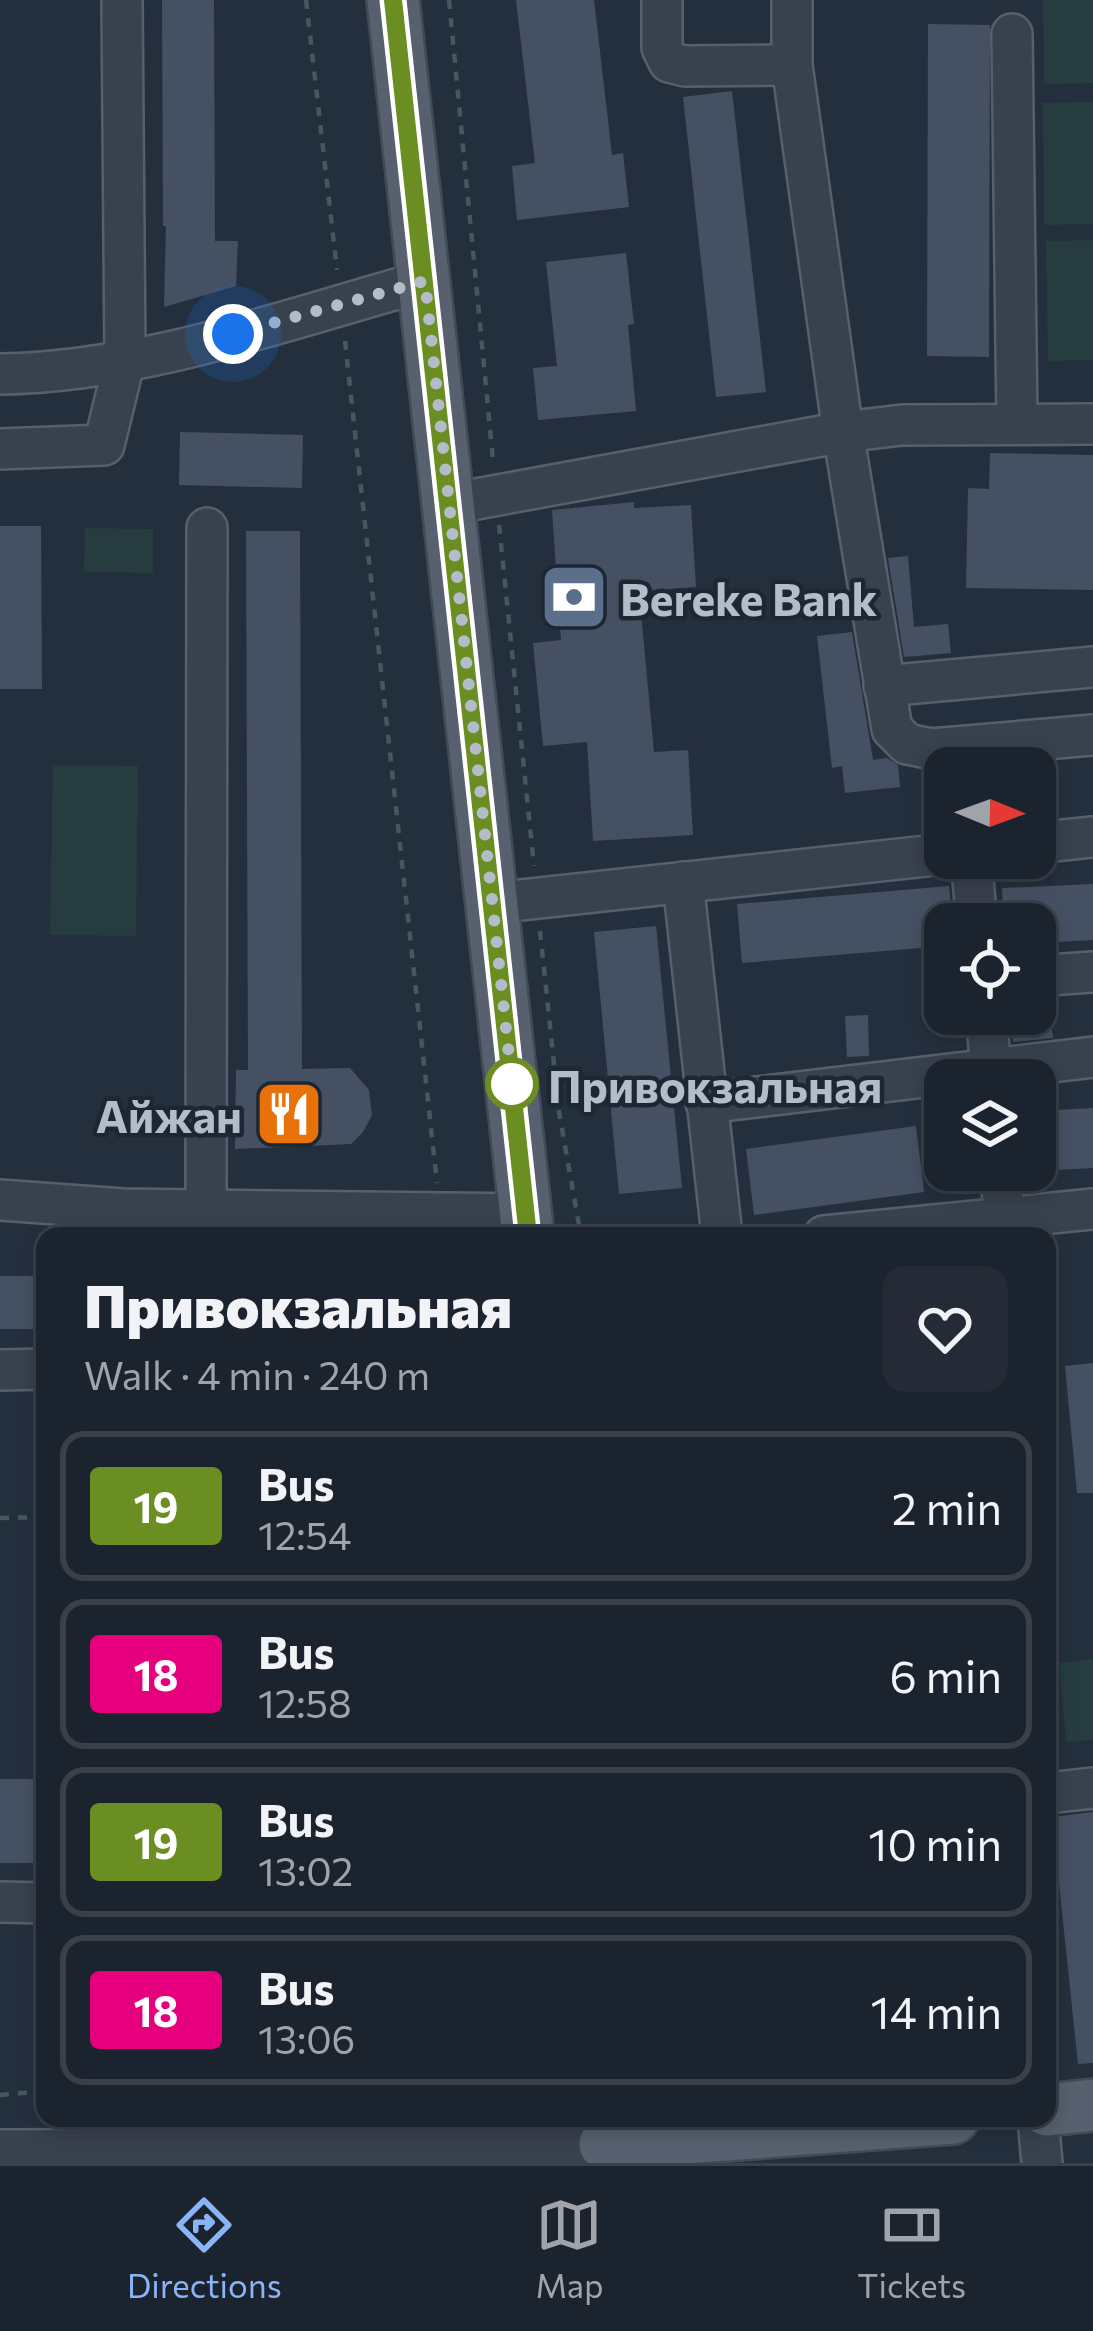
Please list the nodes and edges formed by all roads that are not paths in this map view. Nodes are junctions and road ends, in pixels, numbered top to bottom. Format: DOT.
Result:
graph roads {
  1 [pos="122,0"];
  2 [pos="393,0"];
  3 [pos="662,0"];
  4 [pos="792,0"];
  5 [pos="1012,34"];
  6 [pos="792,65"];
  7 [pos="425,281"];
  8 [pos="125,359"];
  9 [pos="0,374"];
  10 [pos="1017,423"];
  11 [pos="1093,424"];
  12 [pos="843,433"];
  13 [pos="0,449"];
  14 [pos="473,500"];
  15 [pos="207,528"];
  16 [pos="1093,667"];
  17 [pos="884,686"];
  18 [pos="1093,735"];
  19 [pos="1093,837"];
  20 [pos="1056,841"];
  21 [pos="924,856"];
  22 [pos="683,882"];
  23 [pos="515,901"];
  24 [pos="1093,972"];
  25 [pos="1056,975"];
  26 [pos="1093,1057"];
  27 [pos="1056,1064"];
  28 [pos="924,1082"];
  29 [pos="706,1102"];
  30 [pos="1002,1191"];
  31 [pos="0,1200"];
  32 [pos="1093,1209"];
  33 [pos="206,1210"];
  34 [pos="1005,1218"];
  35 [pos="124,1223"];
  36 [pos="304,1224"];
  37 [pos="526,1225"];
  38 [pos="721,1227"];
  39 [pos="914,1227"];
  40 [pos="0,1370"];
  41 [pos="36,1370"];
  42 [pos="1093,1788"];
  43 [pos="1056,1792"];
  44 [pos="0,1902"];
  45 [pos="36,1904"];
  46 [pos="1093,2105"];
  47 [pos="1056,2109"];
  48 [pos="822,2127"];
  49 [pos="1039,2127"];
  50 [pos="71,2134"];
  51 [pos="605,2142"];
  52 [pos="311,2145"];
  53 [pos="0,2150"];
  54 [pos="1042,2163"];
  1 -- 8 [label="street"];
  2 -- 7 [label="main road"];
  3 -- 6 [label="street"];
  4 -- 6 [label="street"];
  5 -- 10 [label="street"];
  6 -- 12 [label="street"];
  7 -- 8 [label="street"];
  7 -- 14 [label="main road"];
  8 -- 9 [label="street"];
  8 -- 13 [label="street"];
  10 -- 11 [label="street"];
  10 -- 12 [label="street"];
  12 -- 14 [label="street"];
  12 -- 17 [label="street"];
  14 -- 23 [label="main road"];
  15 -- 33 [label="street"];
  16 -- 17 [label="street"];
  17 -- 18 [label="street"];
  19 -- 20 [label="street"];
  21 -- 22 [label="street"];
  22 -- 23 [label="street"];
  22 -- 29 [label="street"];
  23 -- 37 [label="main road"];
  24 -- 25 [label="street"];
  26 -- 27 [label="street"];
  28 -- 29 [label="street"];
  29 -- 38 [label="street"];
  30 -- 34 [label="street"];
  31 -- 35 [label="street"];
  32 -- 34 [label="street"];
  33 -- 35 [label="street"];
  33 -- 36 [label="street"];
  34 -- 39 [label="street"];
  36 -- 37 [label="street"];
  40 -- 41 [label="street"];
  42 -- 43 [label="street"];
  44 -- 45 [label="street"];
  46 -- 47 [label="main road"];
  48 -- 51 [label="main road"];
  49 -- 54 [label="street"];
  50 -- 52 [label="street"];
  50 -- 53 [label="street"];
  51 -- 52 [label="street"];
}
